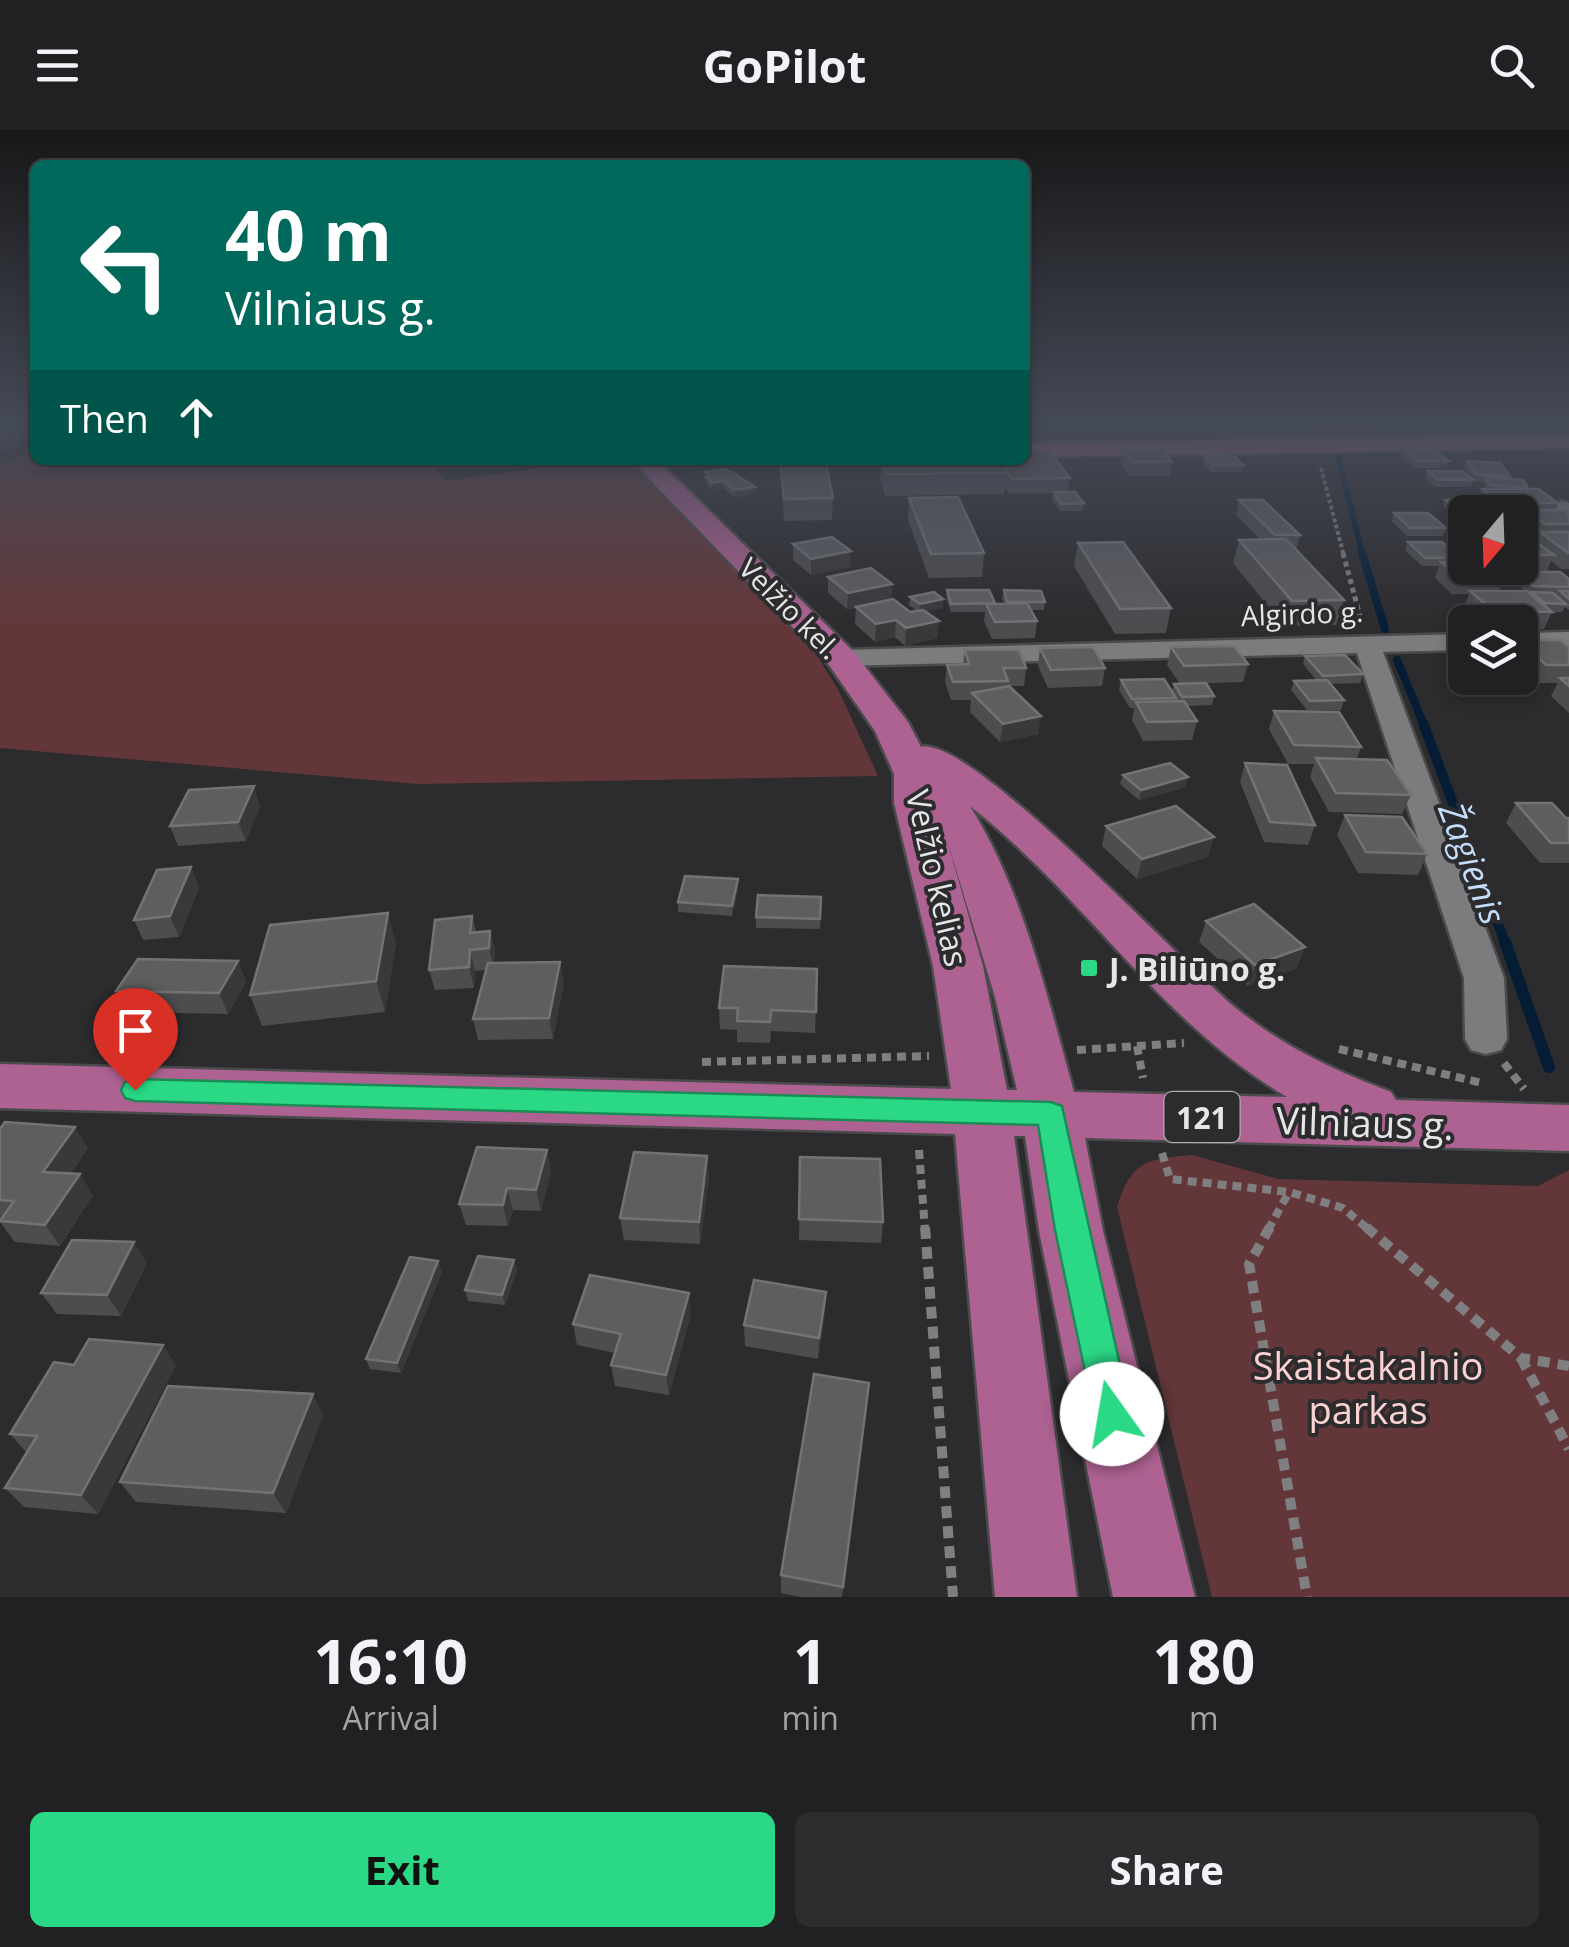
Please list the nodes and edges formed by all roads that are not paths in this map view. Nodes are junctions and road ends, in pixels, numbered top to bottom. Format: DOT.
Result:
graph roads {
  1 [pos="674,491"];
  2 [pos="1569,640"];
  3 [pos="1538,641"];
  4 [pos="1448,642"];
  5 [pos="1367,643"];
  6 [pos="841,658"];
  7 [pos="894,730"];
  8 [pos="914,774"];
  9 [pos="1486,1038"];
  10 [pos="0,1086"];
  11 [pos="935,1094"];
  12 [pos="1051,1114"];
  13 [pos="1421,1123"];
  14 [pos="1569,1128"];
  15 [pos="1036,1597"];
  16 [pos="1154,1597"];
  1 -- 6 [label="main road, Velžio kel."];
  2 -- 3 [label="street"];
  4 -- 5 [label="street, Algirdo g."];
  5 -- 6 [label="street, Algirdo g."];
  5 -- 9 [label="street"];
  6 -- 7 [label="main road, Velžio kel."];
  7 -- 8 [label="main road, Velžio kel."];
  7 -- 13 [label="main road"];
  8 -- 11 [label="main road, Velžio kelias"];
  8 -- 12 [label="main road, Velžio kelias"];
  10 -- 11 [label="main road, Vilniaus g."];
  11 -- 12 [label="main road, Vilniaus g. / 121"];
  11 -- 15 [label="main road"];
  12 -- 13 [label="main road, Vilniaus g. / 121"];
  12 -- 16 [label="main road"];
  13 -- 14 [label="main road, Vilniaus g. / 121"];
}
